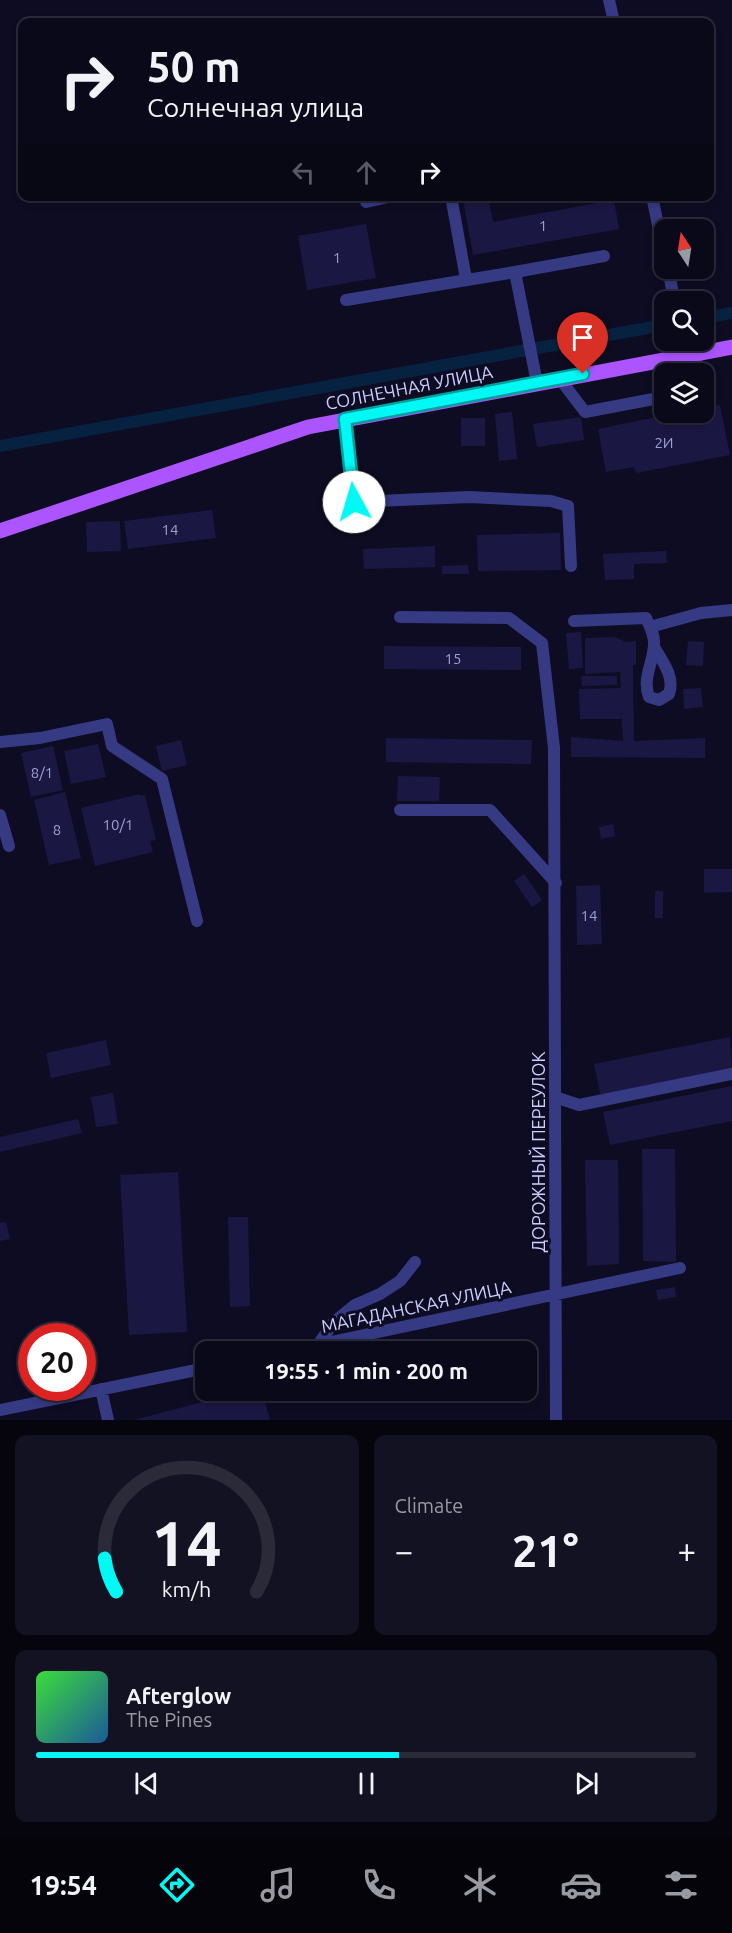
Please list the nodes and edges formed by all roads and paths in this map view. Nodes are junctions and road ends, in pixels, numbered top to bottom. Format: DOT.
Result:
graph roads {
  1 [pos="609,0"];
  2 [pos="613,18"];
  3 [pos="370,201"];
  4 [pos="452,201"];
  5 [pos="653,201"];
  6 [pos="366,202"];
  7 [pos="657,219"];
  8 [pos="604,256"];
  9 [pos="515,272"];
  10 [pos="466,279"];
  11 [pos="346,300"];
  12 [pos="732,347"];
  13 [pos="698,353"];
  14 [pos="696,363"];
  15 [pos="536,378"];
  16 [pos="560,379"];
  17 [pos="654,399"];
  18 [pos="345,419"];
  19 [pos="0,531"];
  20 [pos="571,566"];
  21 [pos="732,610"];
  22 [pos="400,617"];
  23 [pos="574,621"];
  24 [pos="650,627"];
  25 [pos="654,647"];
  26 [pos="0,742"];
  27 [pos="400,810"];
  28 [pos="0,815"];
  29 [pos="9,846"];
  30 [pos="556,883"];
  31 [pos="197,921"];
  32 [pos="732,1074"];
  33 [pos="555,1097"];
  34 [pos="415,1262"];
  35 [pos="680,1268"];
  36 [pos="556,1296"];
  37 [pos="321,1341"];
  38 [pos="337,1341"];
  39 [pos="195,1370"];
  40 [pos="101,1389"];
  41 [pos="0,1410"];
  42 [pos="108,1420"];
  43 [pos="556,1420"];
  1 -- 2 [label="street"];
  3 -- 6 [label="street"];
  4 -- 10 [label="street"];
  5 -- 7 [label="street"];
  8 -- 9 [label="street"];
  9 -- 10 [label="street"];
  9 -- 15 [label="street"];
  10 -- 11 [label="street"];
  12 -- 13 [label="main road, СОЛНЕЧНАЯ УЛИЦА"];
  13 -- 14 [label="street"];
  13 -- 16 [label="main road, СОЛНЕЧНАЯ УЛИЦА"];
  15 -- 16 [label="main road, СОЛНЕЧНАЯ УЛИЦА"];
  15 -- 18 [label="main road, СОЛНЕЧНАЯ УЛИЦА"];
  16 -- 17 [label="street"];
  18 -- 19 [label="main road, СОЛНЕЧНАЯ УЛИЦА"];
  18 -- 20 [label="street"];
  21 -- 24 [label="street"];
  22 -- 30 [label="street, ДОРОЖНЫЙ ПЕРЕУЛОК"];
  23 -- 24 [label="street"];
  24 -- 25 [label="street"];
  26 -- 31 [label="street"];
  27 -- 30 [label="street"];
  28 -- 29 [label="street"];
  30 -- 33 [label="street, ДОРОЖНЫЙ ПЕРЕУЛОК"];
  32 -- 33 [label="street"];
  33 -- 36 [label="street, ДОРОЖНЫЙ ПЕРЕУЛОК"];
  34 -- 37 [label="street"];
  35 -- 36 [label="street, МАГАДАНСКАЯ УЛИЦА"];
  36 -- 38 [label="street, МАГАДАНСКАЯ УЛИЦА"];
  36 -- 43 [label="street, ДОРОЖНЫЙ ПЕРЕУЛОК"];
  39 -- 40 [label="street"];
  40 -- 41 [label="street"];
  40 -- 42 [label="street"];
}
